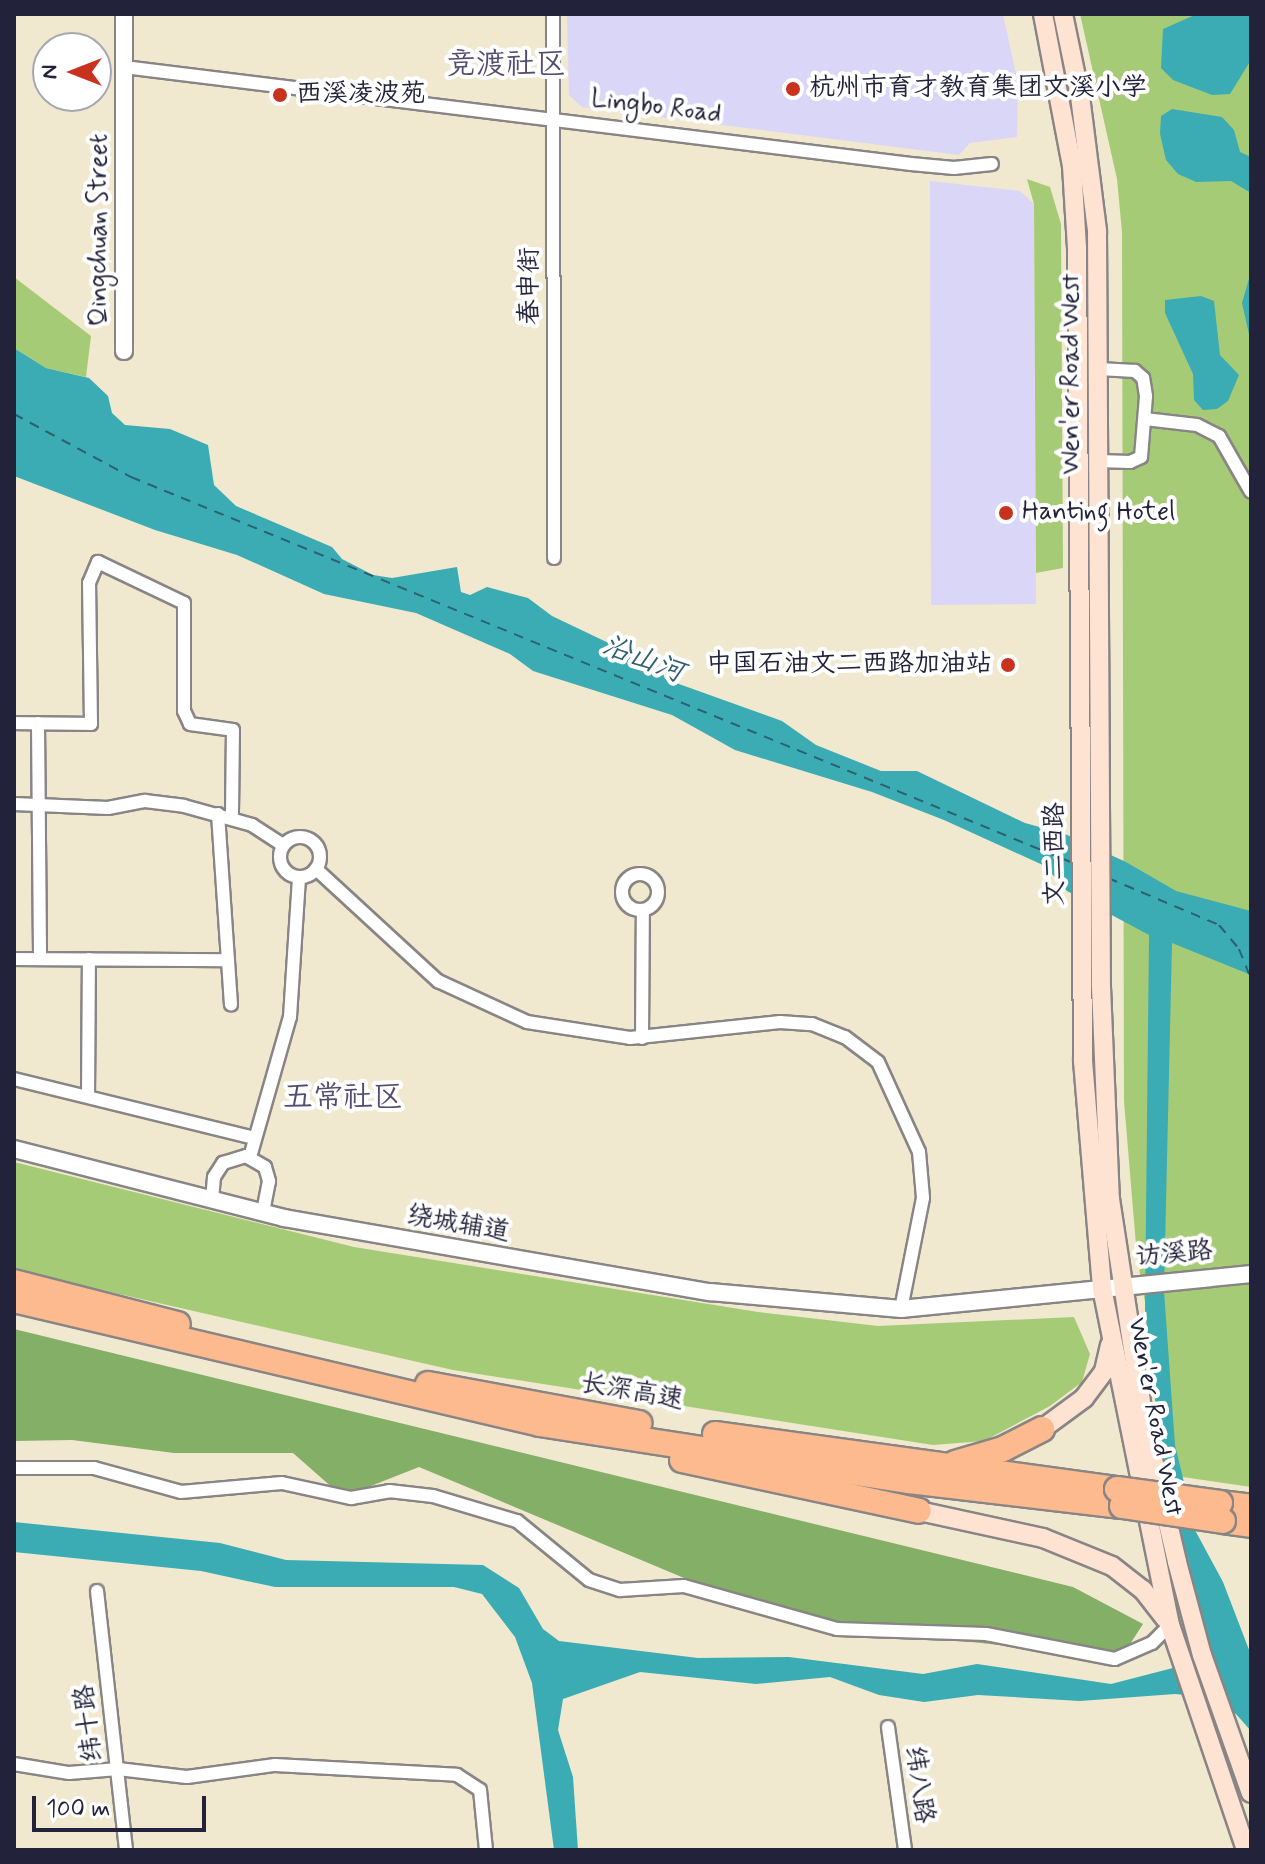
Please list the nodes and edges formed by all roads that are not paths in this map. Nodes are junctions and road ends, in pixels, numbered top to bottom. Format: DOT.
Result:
graph roads {
  1 [pos="124,14"];
  2 [pos="553,14"];
  3 [pos="1043,14"];
  4 [pos="1063,14"];
  5 [pos="124,67"];
  6 [pos="553,117"];
  7 [pos="992,164"];
  8 [pos="124,351"];
  9 [pos="1099,369"];
  10 [pos="1145,419"];
  11 [pos="1098,461"];
  12 [pos="1251,492"];
  13 [pos="554,558"];
  14 [pos="14,723"];
  15 [pos="38,723"];
  16 [pos="1082,727"];
  17 [pos="1100,736"];
  18 [pos="14,804"];
  19 [pos="40,807"];
  20 [pos="218,814"];
  21 [pos="232,818"];
  22 [pos="283,845"];
  23 [pos="316,869"];
  24 [pos="299,877"];
  25 [pos="643,910"];
  26 [pos="14,959"];
  27 [pos="40,959"];
  28 [pos="89,959"];
  29 [pos="228,960"];
  30 [pos="1081,980"];
  31 [pos="1101,987"];
  32 [pos="231,1005"];
  33 [pos="642,1038"];
  34 [pos="14,1079"];
  35 [pos="88,1096"];
  36 [pos="255,1138"];
  37 [pos="14,1149"];
  38 [pos="250,1157"];
  39 [pos="212,1200"];
  40 [pos="263,1213"];
  41 [pos="1251,1274"];
  42 [pos="14,1282"];
  43 [pos="1120,1284"];
  44 [pos="14,1300"];
  45 [pos="901,1309"];
  46 [pos="1112,1339"];
  47 [pos="540,1424"];
  48 [pos="1042,1429"];
  49 [pos="945,1466"];
  50 [pos="14,1468"];
  51 [pos="1120,1498"];
  52 [pos="1251,1507"];
  53 [pos="919,1511"];
  54 [pos="1222,1512"];
  55 [pos="1251,1525"];
  56 [pos="97,1591"];
  57 [pos="1170,1625"];
  58 [pos="888,1727"];
  59 [pos="14,1764"];
  60 [pos="118,1769"];
  61 [pos="1251,1793"];
  62 [pos="126,1850"];
  63 [pos="486,1850"];
  64 [pos="905,1850"];
  65 [pos="1246,1850"];
  1 -- 5 [label="street, Qingchuan Street"];
  2 -- 6 [label="street, 春申街"];
  3 -- 16 [label="main road, Wen'er Road West"];
  4 -- 9 [label="main road, Wen'er Road West"];
  5 -- 6 [label="street, Lingbo Road"];
  5 -- 8 [label="street, Qingchuan Street"];
  6 -- 7 [label="street, Lingbo Road"];
  6 -- 13 [label="street, 春申街"];
  9 -- 10 [label="street"];
  9 -- 11 [label="main road, Wen'er Road West"];
  10 -- 11 [label="street"];
  10 -- 12 [label="street"];
  11 -- 17 [label="main road, Wen'er Road West"];
  14 -- 15 [label="street"];
  15 -- 19 [label="street"];
  15 -- 21 [label="street"];
  16 -- 30 [label="main road, 文二西路"];
  17 -- 31 [label="main road, 文二西路"];
  18 -- 19 [label="street"];
  19 -- 20 [label="street"];
  19 -- 27 [label="street"];
  20 -- 21 [label="street"];
  20 -- 29 [label="street"];
  21 -- 22 [label="street"];
  22 -- 23 [label="street"];
  22 -- 24 [label="street"];
  23 -- 24 [label="street"];
  23 -- 33 [label="street"];
  24 -- 36 [label="street"];
  25 -- 33 [label="street"];
  26 -- 27 [label="street"];
  27 -- 28 [label="street"];
  28 -- 29 [label="street"];
  28 -- 35 [label="street"];
  29 -- 32 [label="street"];
  30 -- 43 [label="main road, Wen'er Road West"];
  31 -- 43 [label="main road, Wen'er Road West"];
  33 -- 45 [label="street"];
  34 -- 35 [label="street"];
  35 -- 36 [label="street"];
  36 -- 38 [label="street"];
  37 -- 39 [label="street, 绕城辅道"];
  38 -- 39 [label="street"];
  38 -- 40 [label="street"];
  39 -- 40 [label="street, 绕城辅道"];
  40 -- 45 [label="street, 绕城辅道"];
  41 -- 43 [label="street, 访溪路"];
  42 -- 49 [label="highway, 长深高速"];
  43 -- 45 [label="street, 绕城辅道"];
  43 -- 46 [label="main road, Wen'er Road West"];
  43 -- 61 [label="main road, Wen'er Road West"];
  44 -- 47 [label="highway, 长深高速"];
  46 -- 48 [label="main road"];
  46 -- 57 [label="main road, Wen'er Road West"];
  47 -- 51 [label="highway, 长深高速"];
  47 -- 53 [label="highway"];
  48 -- 49 [label="highway"];
  49 -- 51 [label="highway, 长深高速"];
  50 -- 57 [label="street"];
  51 -- 54 [label="highway, 长深高速, bridge"];
  52 -- 54 [label="highway, 长深高速"];
  53 -- 57 [label="main road"];
  54 -- 55 [label="highway, 长深高速"];
  56 -- 60 [label="street, 纬十路"];
  57 -- 65 [label="main road, Wen'er Road West"];
  58 -- 64 [label="street, 纬八路"];
  59 -- 60 [label="street"];
  60 -- 62 [label="street, 纬十路"];
  60 -- 63 [label="street"];
}
